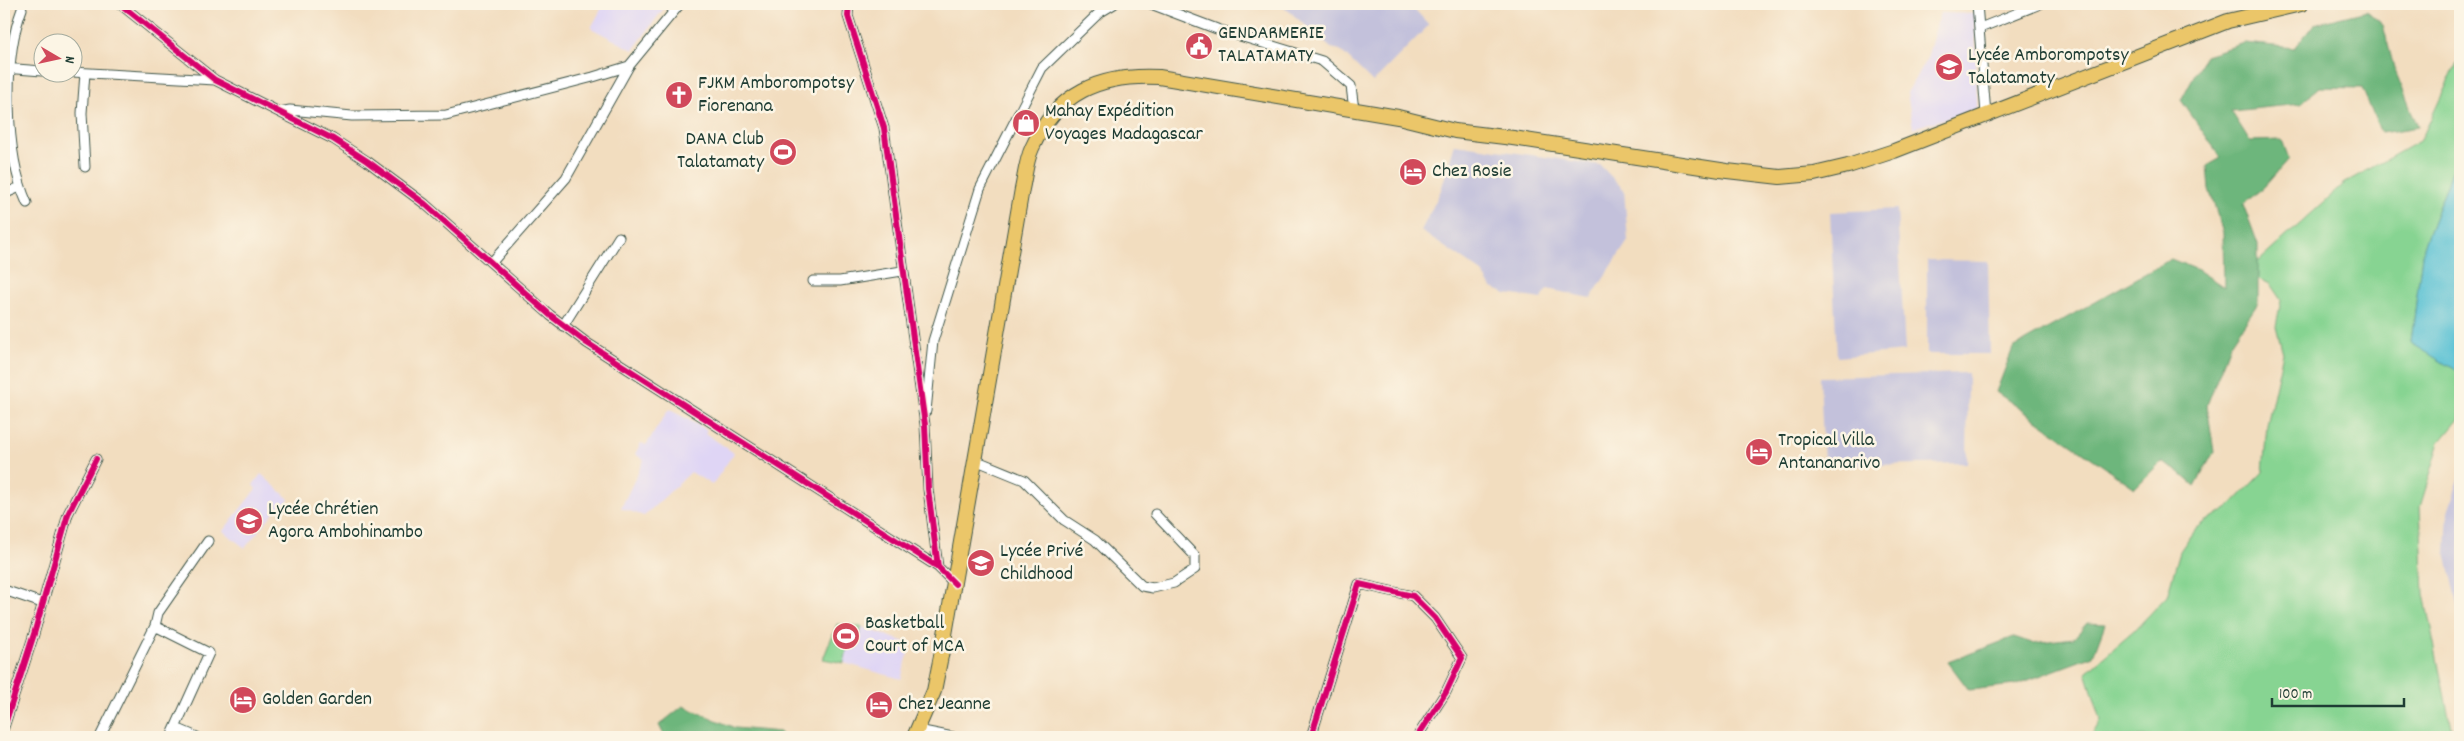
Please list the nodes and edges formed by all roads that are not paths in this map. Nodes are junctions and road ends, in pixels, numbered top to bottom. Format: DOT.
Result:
graph roads {
  1 [pos="120,4"];
  2 [pos="680,4"];
  3 [pos="849,4"];
  4 [pos="1114,4"];
  5 [pos="1151,4"];
  6 [pos="1977,4"];
  7 [pos="2040,4"];
  8 [pos="2300,4"];
  9 [pos="22,9"];
  10 [pos="1980,28"];
  11 [pos="629,66"];
  12 [pos="7,69"];
  13 [pos="32,70"];
  14 [pos="82,73"];
  15 [pos="86,73"];
  16 [pos="215,80"];
  17 [pos="1354,110"];
  18 [pos="279,112"];
  19 [pos="1986,114"];
  20 [pos="7,144"];
  21 [pos="84,166"];
  22 [pos="20,188"];
  23 [pos="4,194"];
  24 [pos="27,203"];
  25 [pos="619,237"];
  26 [pos="492,262"];
  27 [pos="902,271"];
  28 [pos="813,281"];
  29 [pos="563,326"];
  30 [pos="925,425"];
  31 [pos="96,459"];
  32 [pos="975,460"];
  33 [pos="1154,514"];
  34 [pos="208,542"];
  35 [pos="938,567"];
  36 [pos="955,584"];
  37 [pos="4,590"];
  38 [pos="42,603"];
  39 [pos="155,626"];
  40 [pos="4,722"];
  41 [pos="176,728"];
  42 [pos="916,734"];
  43 [pos="102,737"];
  44 [pos="171,737"];
  45 [pos="197,737"];
  46 [pos="953,737"];
  47 [pos="1311,737"];
  48 [pos="1417,737"];
  1 -- 16 [label="street"];
  2 -- 11 [label="street"];
  3 -- 27 [label="street"];
  4 -- 30 [label="street"];
  5 -- 17 [label="street"];
  6 -- 10 [label="street"];
  7 -- 10 [label="street"];
  8 -- 19 [label="main road"];
  9 -- 12 [label="street"];
  10 -- 19 [label="street"];
  11 -- 18 [label="street"];
  11 -- 26 [label="street"];
  12 -- 13 [label="street"];
  12 -- 20 [label="street"];
  14 -- 15 [label="street"];
  15 -- 16 [label="street"];
  15 -- 21 [label="street"];
  16 -- 18 [label="street"];
  17 -- 19 [label="main road"];
  17 -- 32 [label="main road"];
  18 -- 26 [label="street"];
  20 -- 22 [label="street"];
  22 -- 23 [label="street"];
  22 -- 24 [label="street"];
  25 -- 29 [label="street"];
  26 -- 29 [label="street"];
  27 -- 28 [label="street"];
  27 -- 30 [label="street"];
  29 -- 35 [label="street"];
  30 -- 35 [label="street"];
  31 -- 38 [label="street"];
  32 -- 33 [label="street"];
  32 -- 36 [label="main road"];
  34 -- 39 [label="street"];
  35 -- 36 [label="street"];
  36 -- 42 [label="main road"];
  37 -- 38 [label="street"];
  38 -- 40 [label="street"];
  39 -- 41 [label="street"];
  39 -- 43 [label="street"];
  41 -- 44 [label="street"];
  41 -- 45 [label="street"];
  42 -- 46 [label="street"];
  47 -- 48 [label="street"];
}
